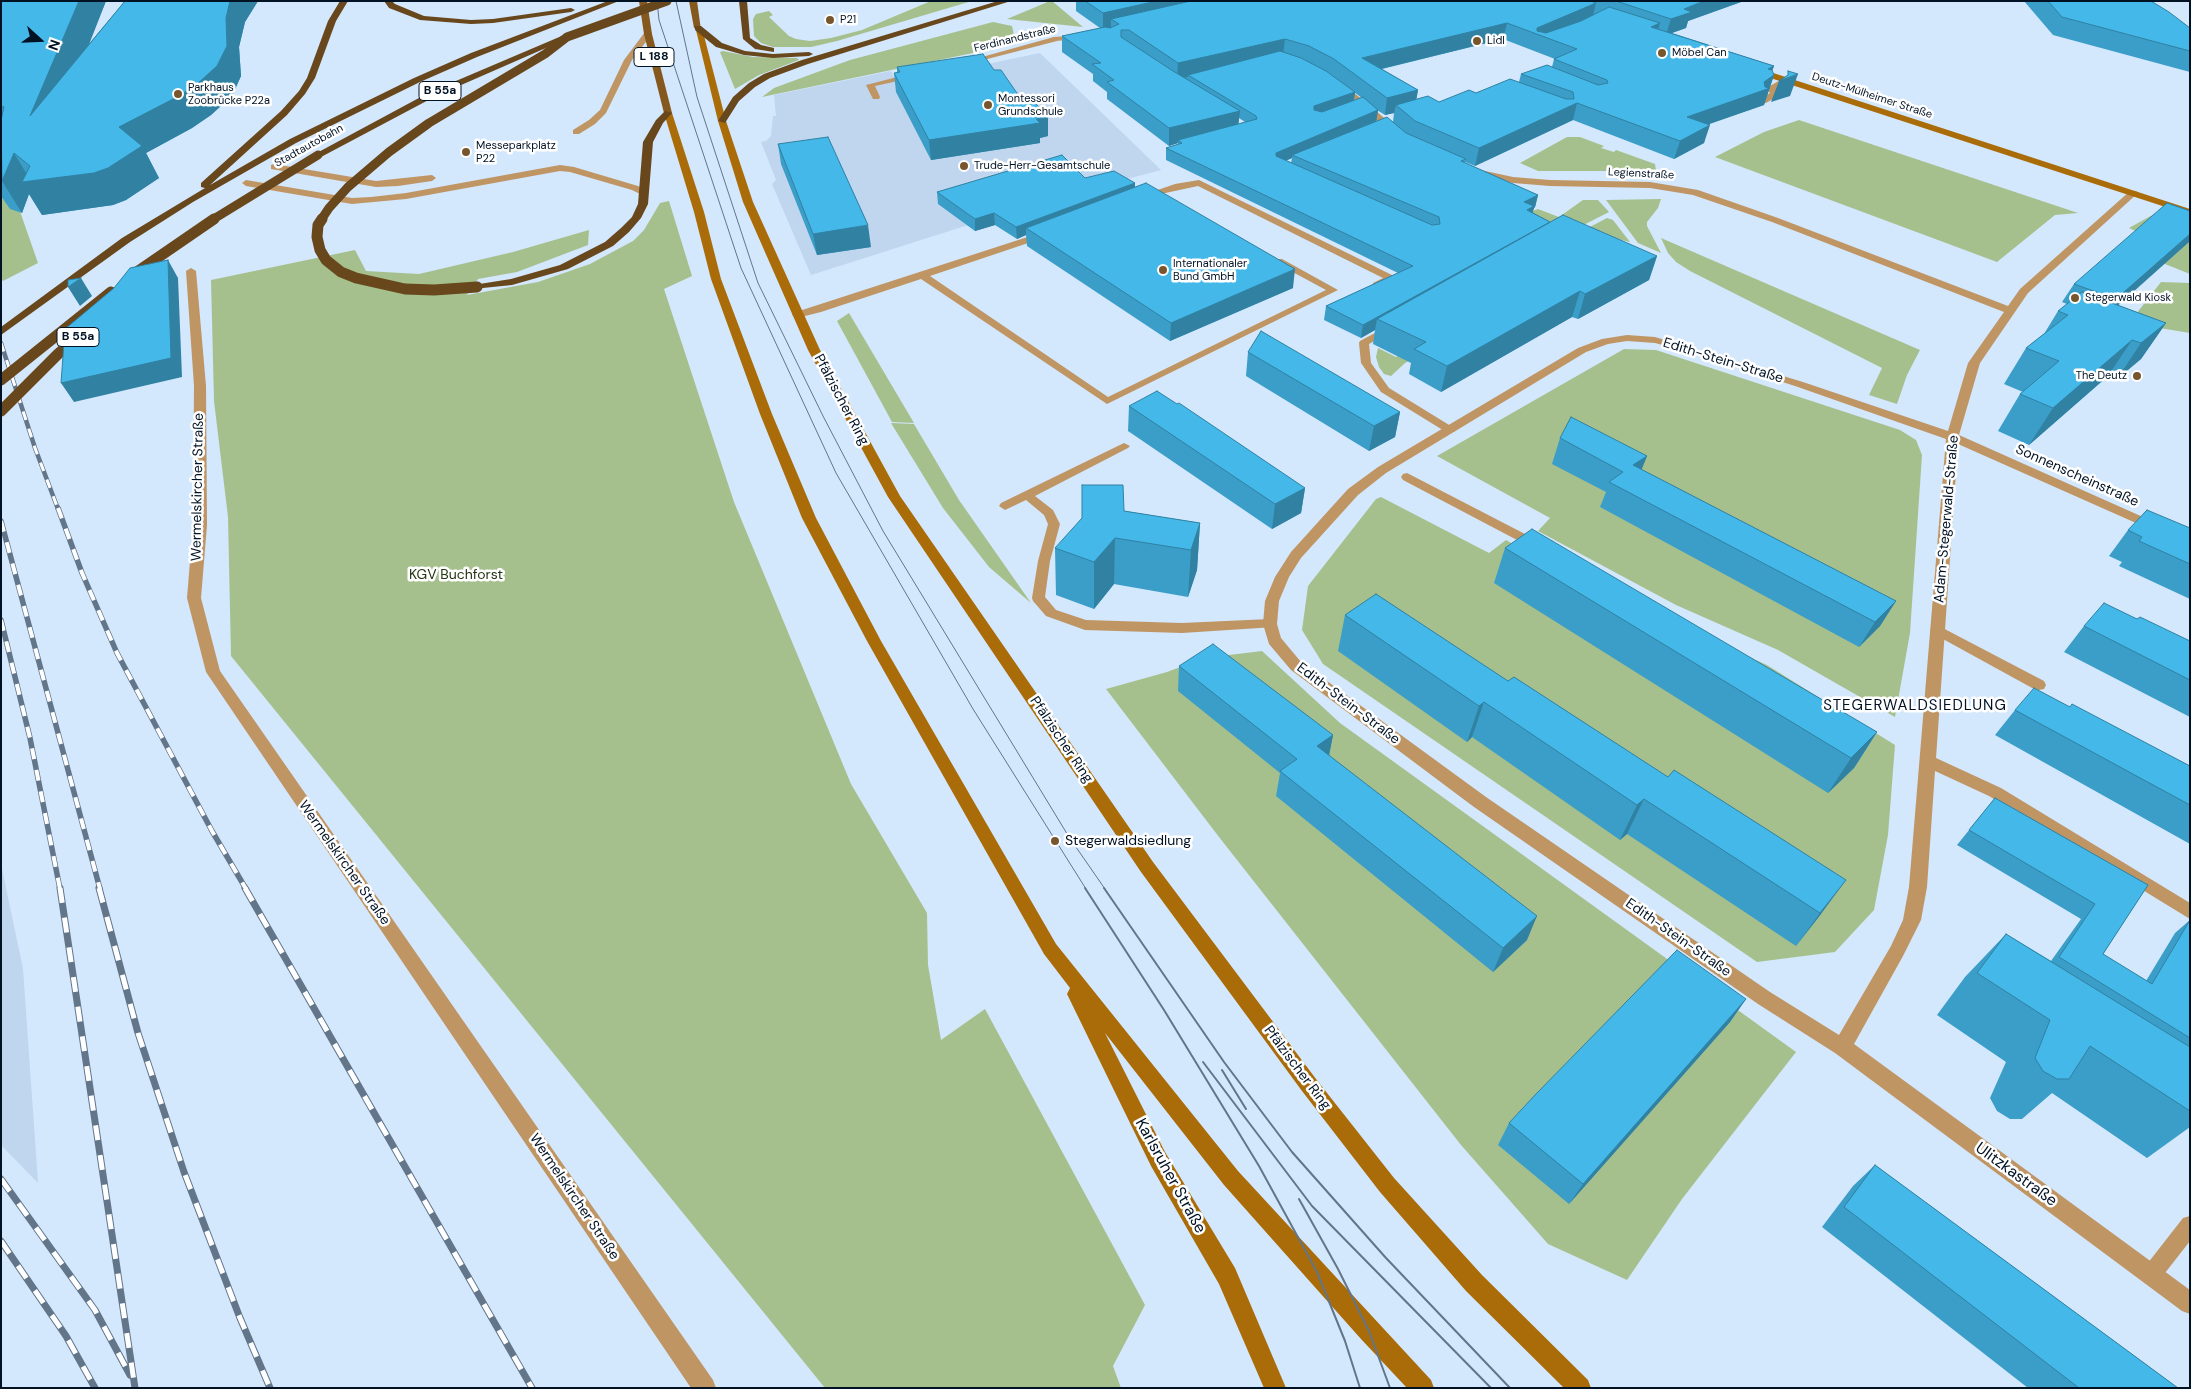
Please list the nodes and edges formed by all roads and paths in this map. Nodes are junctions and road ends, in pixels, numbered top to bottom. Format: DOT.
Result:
graph roads {
  1 [pos="344,1"];
  2 [pos="388,1"];
  3 [pos="643,1"];
  4 [pos="667,1"];
  5 [pos="693,1"];
  6 [pos="743,1"];
  7 [pos="1007,1"];
  8 [pos="990,2"];
  9 [pos="611,3"];
  10 [pos="698,28"];
  11 [pos="648,34"];
  12 [pos="1092,36"];
  13 [pos="567,37"];
  14 [pos="863,40"];
  15 [pos="1054,40"];
  16 [pos="960,64"];
  17 [pos="1750,68"];
  18 [pos="924,72"];
  19 [pos="1328,78"];
  20 [pos="1787,80"];
  21 [pos="876,97"];
  22 [pos="1763,101"];
  23 [pos="668,113"];
  24 [pos="1394,118"];
  25 [pos="722,121"];
  26 [pos="1381,124"];
  27 [pos="576,132"];
  28 [pos="1400,136"];
  29 [pos="1462,166"];
  30 [pos="274,167"];
  31 [pos="432,178"];
  32 [pos="246,183"];
  33 [pos="645,193"];
  34 [pos="2133,193"];
  35 [pos="1168,199"];
  36 [pos="190,200"];
  37 [pos="2190,212"];
  38 [pos="1050,232"];
  39 [pos="1267,254"];
  40 [pos="152,261"];
  41 [pos="191,271"];
  42 [pos="922,275"];
  43 [pos="1375,286"];
  44 [pos="131,288"];
  45 [pos="2010,310"];
  46 [pos="797,315"];
  47 [pos="1398,324"];
  48 [pos="85,330"];
  49 [pos="1,332"];
  50 [pos="1,380"];
  51 [pos="1,411"];
  52 [pos="1450,430"];
  53 [pos="1952,437"];
  54 [pos="1124,446"];
  55 [pos="1407,477"];
  56 [pos="1027,495"];
  57 [pos="1005,506"];
  58 [pos="1520,537"];
  59 [pos="2187,538"];
  60 [pos="1270,624"];
  61 [pos="1937,630"];
  62 [pos="2039,685"];
  63 [pos="1927,761"];
  64 [pos="2190,912"];
  65 [pos="1062,966"];
  66 [pos="1842,1047"];
  67 [pos="2190,1225"];
  68 [pos="2151,1275"];
  69 [pos="2190,1303"];
  70 [pos="705,1388"];
  71 [pos="1275,1388"];
  72 [pos="1423,1388"];
  73 [pos="1580,1388"];
  1 -- 36 [label="highway"];
  2 -- 9 [label="highway"];
  3 -- 11 [label="main road, L 188"];
  4 -- 13 [label="highway, Stadtautobahn / B 55a, bridge"];
  5 -- 10 [label="main road, Pfälzischer Ring"];
  6 -- 14 [label="highway"];
  7 -- 25 [label="highway"];
  8 -- 14 [label="highway"];
  9 -- 36 [label="highway, Stadtautobahn / B 55a"];
  10 -- 14 [label="highway"];
  10 -- 25 [label="main road, Pfälzischer Ring"];
  11 -- 23 [label="main road, L 188"];
  11 -- 27 [label="lane"];
  12 -- 15 [label="street, Ferdinandstraße"];
  13 -- 33 [label="highway, bridge"];
  13 -- 40 [label="highway, Stadtautobahn / B 55a, bridge"];
  15 -- 16 [label="lane, Ferdinandstraße"];
  17 -- 20 [label="main road, Deutz-Mülheimer Straße"];
  18 -- 21 [label="lane"];
  19 -- 26 [label="street"];
  20 -- 22 [label="lane"];
  20 -- 34 [label="main road, Deutz-Mülheimer Straße"];
  23 -- 33 [label="highway"];
  23 -- 65 [label="main road, L 188"];
  24 -- 26 [label="lane"];
  25 -- 46 [label="main road, Pfälzischer Ring"];
  26 -- 28 [label="street"];
  29 -- 45 [label="street, Legienstraße"];
  30 -- 31 [label="lane"];
  32 -- 33 [label="lane"];
  34 -- 37 [label="main road, Deutz-Mülheimer Straße"];
  34 -- 45 [label="street, Adam-Stegerwald-Straße"];
  35 -- 43 [label="lane"];
  36 -- 49 [label="highway, Stadtautobahn / B 55a"];
  38 -- 42 [label="lane"];
  39 -- 42 [label="lane"];
  40 -- 44 [label="highway, B 55a, bridge"];
  40 -- 50 [label="highway, Stadtautobahn / B 55a, bridge"];
  41 -- 70 [label="street, Wermelskircher Straße"];
  42 -- 46 [label="lane"];
  45 -- 53 [label="street, Adam-Stegerwald-Straße"];
  46 -- 73 [label="main road, Pfälzischer Ring"];
  47 -- 52 [label="lane"];
  48 -- 51 [label="highway, B 55a, bridge"];
  52 -- 53 [label="street, Edith-Stein-Straße"];
  52 -- 60 [label="street, Edith-Stein-Straße"];
  53 -- 59 [label="street, Sonnenscheinstraße"];
  53 -- 61 [label="street, Adam-Stegerwald-Straße"];
  54 -- 56 [label="lane"];
  55 -- 58 [label="lane"];
  56 -- 57 [label="lane"];
  56 -- 60 [label="lane"];
  60 -- 66 [label="street, Edith-Stein-Straße"];
  61 -- 62 [label="lane"];
  61 -- 63 [label="street, Adam-Stegerwald-Straße"];
  63 -- 64 [label="street"];
  63 -- 66 [label="street, Adam-Stegerwald-Straße"];
  65 -- 71 [label="main road, Karlsruher Straße"];
  65 -- 72 [label="main road, L 188"];
  66 -- 68 [label="street, Ulitzkastraße"];
  67 -- 68 [label="lane"];
  68 -- 69 [label="street, Ulitzkastraße"];
}
